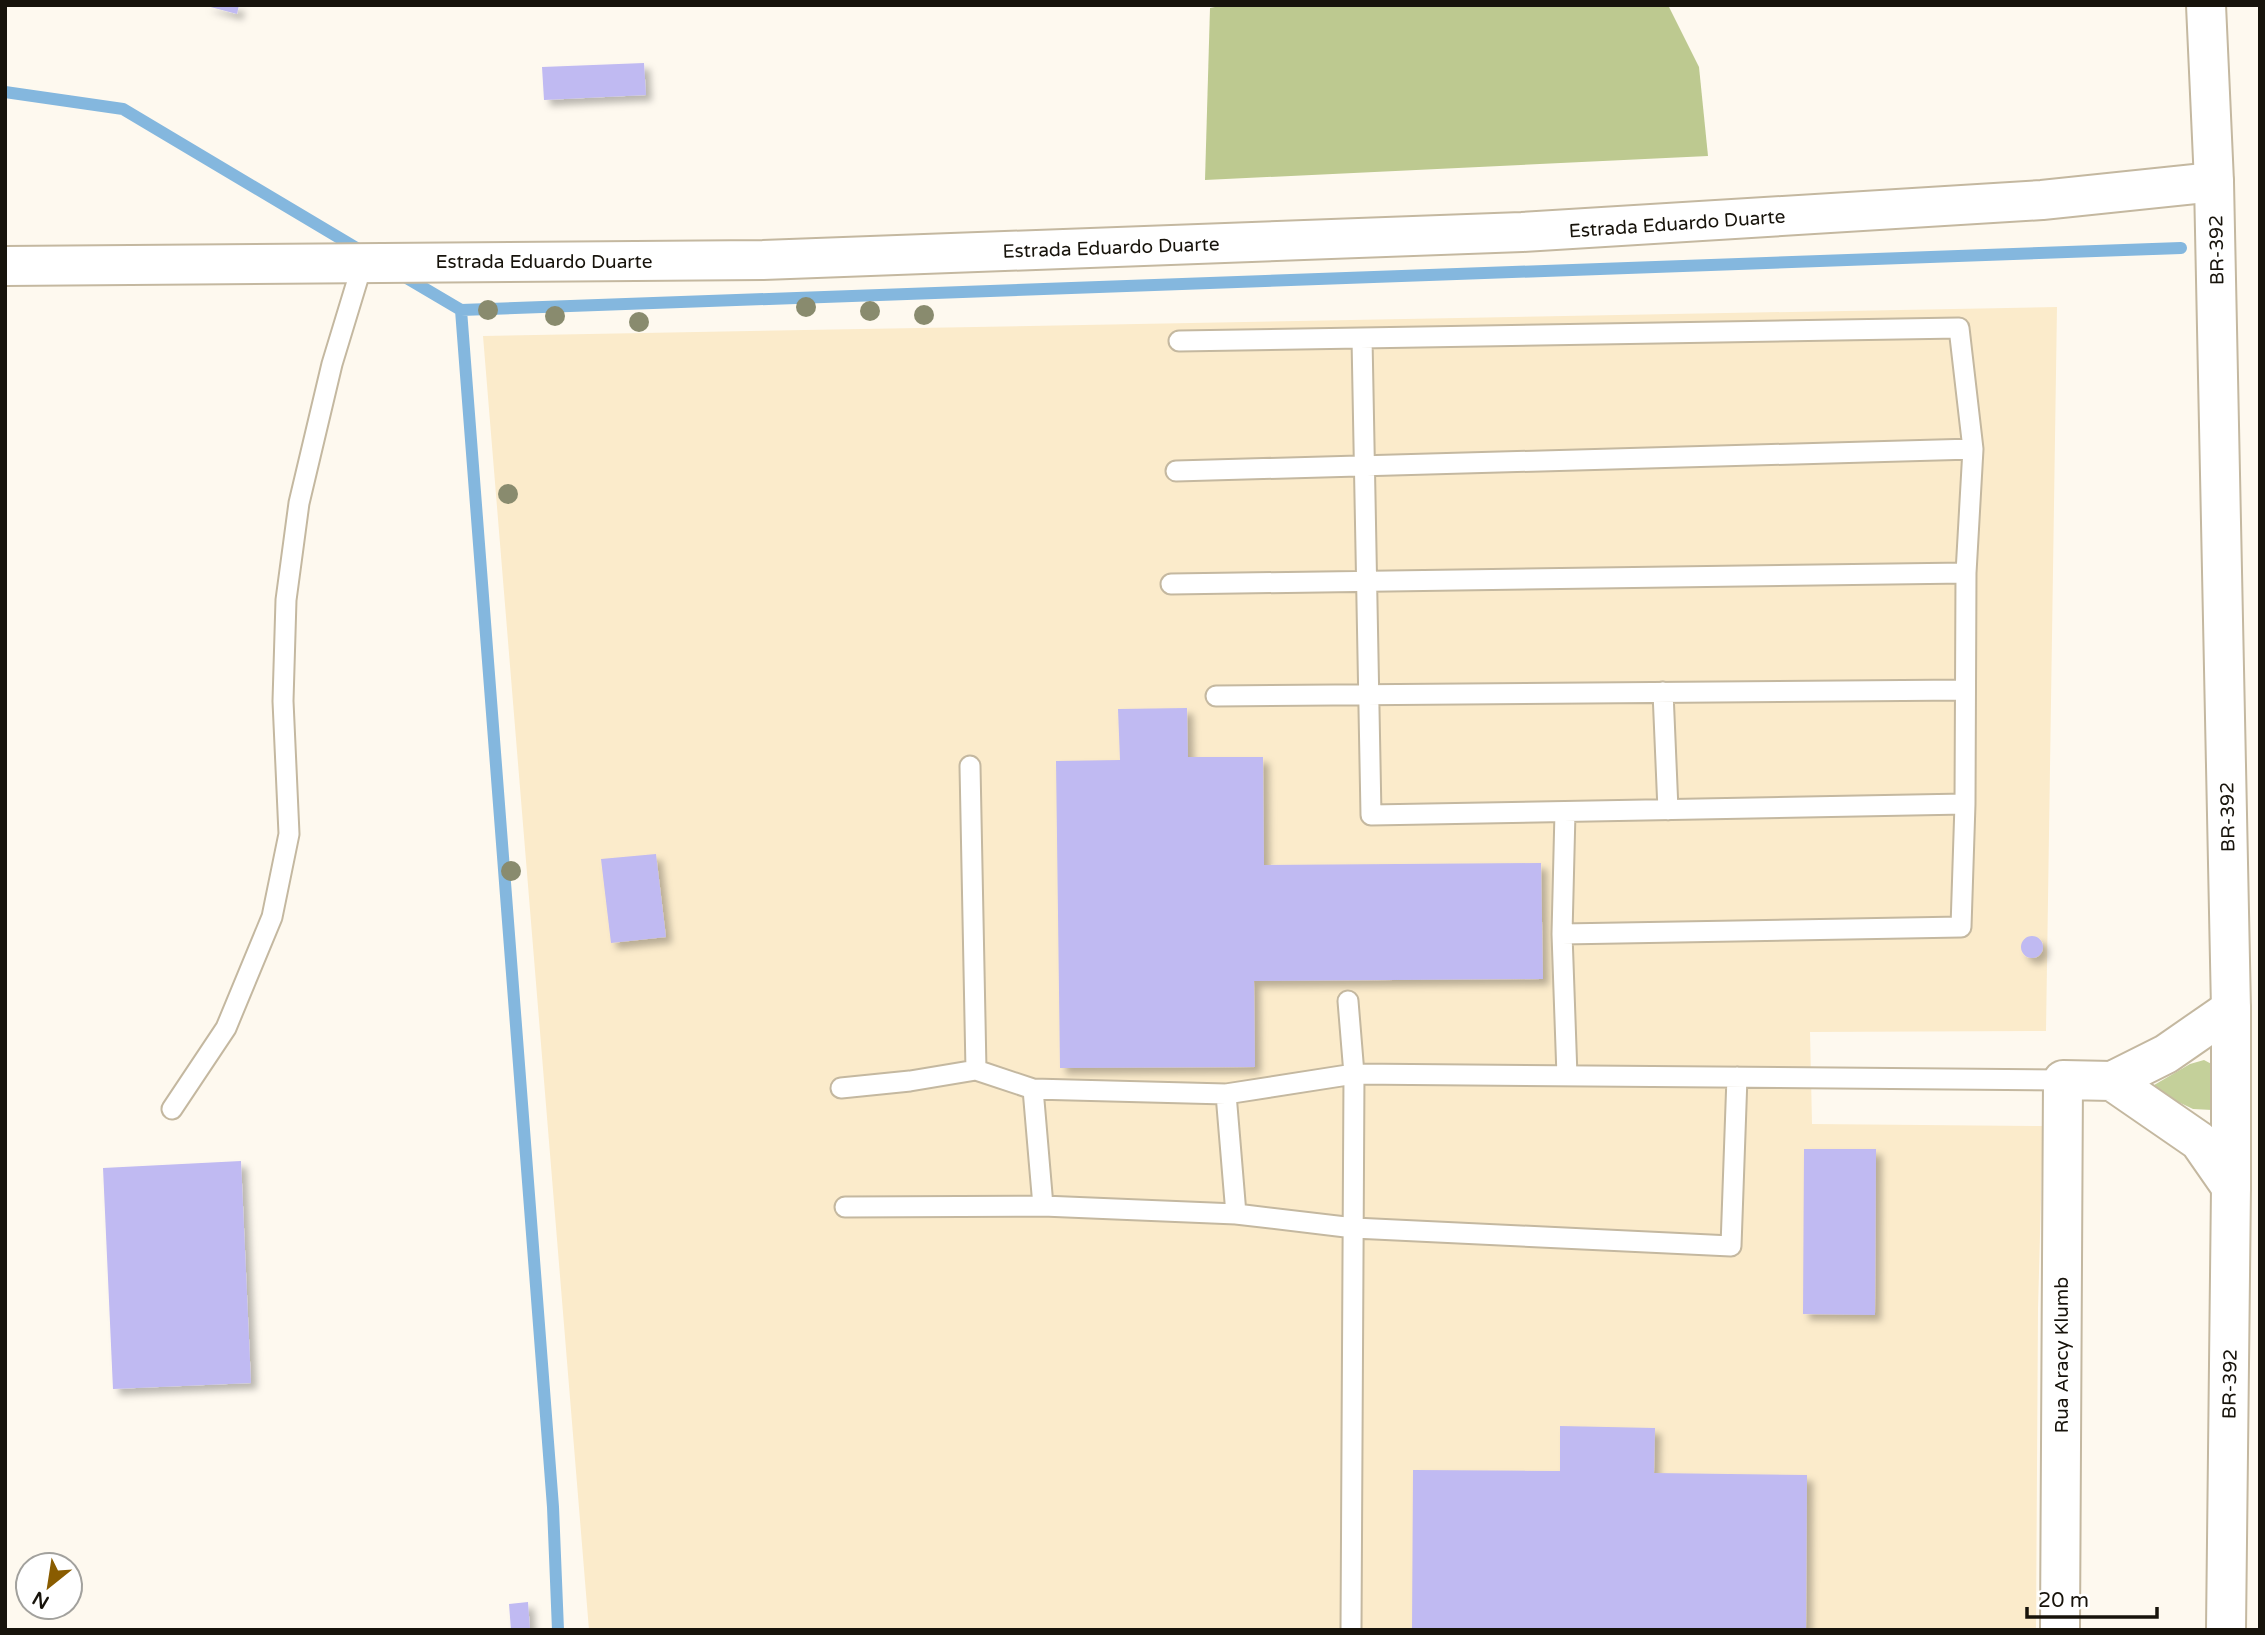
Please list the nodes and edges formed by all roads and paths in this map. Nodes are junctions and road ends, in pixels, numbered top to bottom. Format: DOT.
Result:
graph roads {
  1 [pos="2206,5"];
  2 [pos="2214,182"];
  3 [pos="363,262"];
  4 [pos="5,266"];
  5 [pos="1362,338"];
  6 [pos="1179,341"];
  7 [pos="1973,449"];
  8 [pos="1365,466"];
  9 [pos="1176,471"];
  10 [pos="1966,573"];
  11 [pos="1367,581"];
  12 [pos="1171,584"];
  13 [pos="1965,690"];
  14 [pos="1663,692"];
  15 [pos="1369,695"];
  16 [pos="1216,696"];
  17 [pos="970,766"];
  18 [pos="1965,804"];
  19 [pos="1668,810"];
  20 [pos="1565,812"];
  21 [pos="1562,934"];
  22 [pos="1348,1001"];
  23 [pos="2231,1009"];
  24 [pos="976,1070"];
  25 [pos="1354,1074"];
  26 [pos="1567,1076"];
  27 [pos="1737,1077"];
  28 [pos="2063,1080"];
  29 [pos="2112,1081"];
  30 [pos="841,1088"];
  31 [pos="1033,1089"];
  32 [pos="1226,1094"];
  33 [pos="172,1109"];
  34 [pos="2231,1187"];
  35 [pos="1044,1206"];
  36 [pos="845,1207"];
  37 [pos="1236,1214"];
  38 [pos="1354,1228"];
  39 [pos="1351,1630"];
  40 [pos="2060,1630"];
  41 [pos="2226,1630"];
  1 -- 2 [label="main road, BR-392"];
  2 -- 3 [label="main road, Estrada Eduardo Duarte"];
  2 -- 23 [label="main road, BR-392"];
  3 -- 4 [label="main road, Estrada Eduardo Duarte"];
  3 -- 33 [label="lane"];
  5 -- 6 [label="lane"];
  5 -- 7 [label="lane"];
  5 -- 8 [label="lane"];
  7 -- 8 [label="lane"];
  7 -- 10 [label="lane"];
  8 -- 9 [label="lane"];
  8 -- 11 [label="lane"];
  10 -- 11 [label="lane"];
  10 -- 13 [label="lane"];
  11 -- 12 [label="lane"];
  11 -- 15 [label="lane"];
  13 -- 14 [label="lane"];
  13 -- 18 [label="lane"];
  14 -- 15 [label="lane"];
  14 -- 19 [label="lane"];
  15 -- 16 [label="lane"];
  15 -- 20 [label="lane"];
  17 -- 24 [label="lane"];
  18 -- 19 [label="lane"];
  18 -- 21 [label="lane"];
  19 -- 20 [label="lane"];
  20 -- 21 [label="lane"];
  21 -- 26 [label="lane"];
  22 -- 25 [label="lane"];
  23 -- 29 [label="main road"];
  23 -- 34 [label="main road, BR-392"];
  24 -- 30 [label="lane"];
  24 -- 31 [label="lane"];
  25 -- 26 [label="lane"];
  25 -- 32 [label="lane"];
  25 -- 38 [label="lane"];
  26 -- 27 [label="lane"];
  27 -- 28 [label="lane"];
  27 -- 38 [label="lane"];
  28 -- 29 [label="main road"];
  28 -- 40 [label="main road, Rua Aracy Klumb"];
  29 -- 34 [label="main road"];
  31 -- 32 [label="lane"];
  31 -- 35 [label="lane"];
  32 -- 37 [label="lane"];
  34 -- 41 [label="main road, BR-392"];
  35 -- 36 [label="lane"];
  35 -- 37 [label="lane"];
  37 -- 38 [label="lane"];
  38 -- 39 [label="lane"];
}
